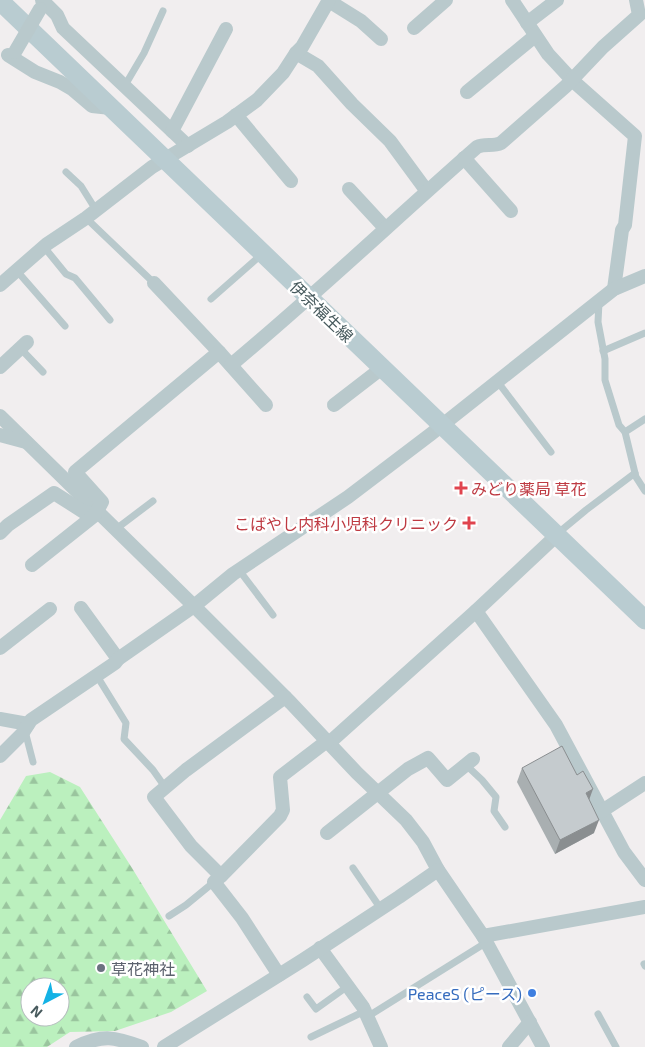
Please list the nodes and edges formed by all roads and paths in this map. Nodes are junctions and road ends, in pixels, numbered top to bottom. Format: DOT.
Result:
graph roads {
  1 [pos="329,0"];
  2 [pos="446,0"];
  3 [pos="512,0"];
  4 [pos="557,0"];
  5 [pos="636,0"];
  6 [pos="0,1"];
  7 [pos="41,3"];
  8 [pos="163,11"];
  9 [pos="527,23"];
  10 [pos="226,28"];
  11 [pos="414,28"];
  12 [pos="535,36"];
  13 [pos="382,39"];
  14 [pos="8,53"];
  15 [pos="296,53"];
  16 [pos="572,80"];
  17 [pos="124,87"];
  18 [pos="467,92"];
  19 [pos="111,108"];
  20 [pos="236,115"];
  21 [pos="172,131"];
  22 [pos="188,146"];
  23 [pos="464,158"];
  24 [pos="165,159"];
  25 [pos="645,159"];
  26 [pos="631,164"];
  27 [pos="66,172"];
  28 [pos="291,182"];
  29 [pos="349,189"];
  30 [pos="426,190"];
  31 [pos="511,211"];
  32 [pos="91,214"];
  33 [pos="385,228"];
  34 [pos="44,247"];
  35 [pos="263,254"];
  36 [pos="17,271"];
  37 [pos="645,276"];
  38 [pos="154,283"];
  39 [pos="0,285"];
  40 [pos="614,289"];
  41 [pos="309,298"];
  42 [pos="211,299"];
  43 [pos="600,300"];
  44 [pos="110,320"];
  45 [pos="65,326"];
  46 [pos="645,333"];
  47 [pos="23,345"];
  48 [pos="603,351"];
  49 [pos="219,352"];
  50 [pos="231,365"];
  51 [pos="0,367"];
  52 [pos="382,368"];
  53 [pos="43,372"];
  54 [pos="497,381"];
  55 [pos="266,405"];
  56 [pos="334,405"];
  57 [pos="0,416"];
  58 [pos="645,419"];
  59 [pos="441,426"];
  60 [pos="625,432"];
  61 [pos="0,434"];
  62 [pos="28,443"];
  63 [pos="551,452"];
  64 [pos="635,473"];
  65 [pos="645,491"];
  66 [pos="153,501"];
  67 [pos="97,511"];
  68 [pos="116,529"];
  69 [pos="0,533"];
  70 [pos="557,535"];
  71 [pos="32,566"];
  72 [pos="239,570"];
  73 [pos="194,606"];
  74 [pos="81,608"];
  75 [pos="50,609"];
  76 [pos="476,611"];
  77 [pos="273,615"];
  78 [pos="645,620"];
  79 [pos="0,648"];
  80 [pos="118,659"];
  81 [pos="97,676"];
  82 [pos="285,697"];
  83 [pos="0,719"];
  84 [pos="27,727"];
  85 [pos="328,742"];
  86 [pos="0,756"];
  87 [pos="33,762"];
  88 [pos="469,762"];
  89 [pos="645,783"];
  90 [pos="165,787"];
  91 [pos="379,792"];
  92 [pos="602,811"];
  93 [pos="505,827"];
  94 [pos="326,833"];
  95 [pos="353,868"];
  96 [pos="438,870"];
  97 [pos="217,879"];
  98 [pos="645,880"];
  99 [pos="645,907"];
  100 [pos="380,909"];
  101 [pos="169,916"];
  102 [pos="485,939"];
  103 [pos="320,948"];
  104 [pos="279,975"];
  105 [pos="348,986"];
  106 [pos="307,997"];
  107 [pos="366,1014"];
  108 [pos="598,1014"];
  109 [pos="530,1022"];
  110 [pos="311,1037"];
  111 [pos="76,1047"];
  112 [pos="142,1047"];
  113 [pos="164,1047"];
  114 [pos="381,1047"];
  115 [pos="509,1047"];
  116 [pos="543,1047"];
  117 [pos="616,1047"];
  1 -- 13 [label="street"];
  1 -- 15 [label="street"];
  2 -- 11 [label="street"];
  3 -- 9 [label="street"];
  4 -- 9 [label="street"];
  5 -- 16 [label="street"];
  6 -- 19 [label="main road, 伊奈福生線"];
  7 -- 14 [label="street, bridge"];
  7 -- 17 [label="street"];
  8 -- 17 [label="lane"];
  9 -- 12 [label="street"];
  10 -- 21 [label="street"];
  12 -- 16 [label="street"];
  12 -- 18 [label="street"];
  14 -- 19 [label="street"];
  15 -- 20 [label="street"];
  15 -- 30 [label="street"];
  16 -- 23 [label="street"];
  16 -- 26 [label="street"];
  17 -- 21 [label="street"];
  19 -- 24 [label="main road, 伊奈福生線"];
  20 -- 22 [label="street"];
  20 -- 28 [label="street"];
  21 -- 22 [label="street"];
  22 -- 24 [label="street"];
  23 -- 30 [label="street"];
  23 -- 31 [label="street"];
  24 -- 32 [label="street"];
  24 -- 35 [label="main road, 伊奈福生線"];
  25 -- 26 [label="street"];
  26 -- 40 [label="street"];
  27 -- 32 [label="lane"];
  29 -- 33 [label="street"];
  30 -- 33 [label="street"];
  32 -- 34 [label="street"];
  32 -- 38 [label="lane"];
  33 -- 41 [label="street"];
  34 -- 36 [label="street"];
  34 -- 44 [label="lane"];
  35 -- 41 [label="main road, 伊奈福生線"];
  35 -- 42 [label="lane"];
  36 -- 39 [label="street"];
  36 -- 45 [label="lane"];
  37 -- 40 [label="street"];
  38 -- 49 [label="street"];
  40 -- 43 [label="street"];
  41 -- 50 [label="street"];
  41 -- 52 [label="main road, 伊奈福生線"];
  43 -- 48 [label="lane"];
  43 -- 54 [label="street"];
  46 -- 48 [label="lane"];
  47 -- 51 [label="street"];
  47 -- 53 [label="lane"];
  48 -- 60 [label="lane"];
  49 -- 50 [label="street"];
  49 -- 67 [label="street"];
  50 -- 55 [label="street"];
  52 -- 56 [label="street"];
  52 -- 59 [label="main road, 伊奈福生線"];
  54 -- 59 [label="street"];
  54 -- 63 [label="lane"];
  57 -- 62 [label="street"];
  58 -- 60 [label="lane"];
  59 -- 70 [label="main road, 伊奈福生線"];
  59 -- 72 [label="street"];
  60 -- 64 [label="lane"];
  61 -- 62 [label="street"];
  62 -- 67 [label="street"];
  64 -- 65 [label="lane"];
  64 -- 70 [label="lane"];
  66 -- 68 [label="lane"];
  67 -- 68 [label="street"];
  67 -- 69 [label="street"];
  67 -- 71 [label="street"];
  68 -- 73 [label="street"];
  70 -- 76 [label="street"];
  70 -- 78 [label="main road, 伊奈福生線"];
  72 -- 73 [label="street"];
  72 -- 77 [label="lane"];
  73 -- 80 [label="street"];
  73 -- 82 [label="street"];
  74 -- 80 [label="street"];
  75 -- 79 [label="street"];
  76 -- 85 [label="street"];
  76 -- 92 [label="street"];
  80 -- 81 [label="street"];
  81 -- 84 [label="street"];
  81 -- 90 [label="lane"];
  82 -- 85 [label="street"];
  82 -- 90 [label="street"];
  83 -- 84 [label="street"];
  84 -- 86 [label="street"];
  84 -- 87 [label="lane"];
  85 -- 91 [label="street"];
  85 -- 97 [label="street"];
  88 -- 91 [label="street"];
  88 -- 93 [label="lane"];
  89 -- 92 [label="street"];
  90 -- 97 [label="street"];
  91 -- 94 [label="street"];
  91 -- 96 [label="street"];
  92 -- 98 [label="street"];
  95 -- 100 [label="lane"];
  96 -- 100 [label="street"];
  96 -- 102 [label="street"];
  97 -- 101 [label="lane"];
  97 -- 104 [label="street"];
  99 -- 102 [label="street"];
  100 -- 103 [label="street"];
  102 -- 107 [label="lane"];
  102 -- 109 [label="street"];
  103 -- 104 [label="street"];
  103 -- 105 [label="street"];
  104 -- 113 [label="street"];
  105 -- 106 [label="lane"];
  105 -- 107 [label="street"];
  107 -- 110 [label="lane"];
  107 -- 114 [label="street"];
  108 -- 117 [label="lane"];
  109 -- 115 [label="street"];
  109 -- 116 [label="street"];
  111 -- 112 [label="street"];
}
